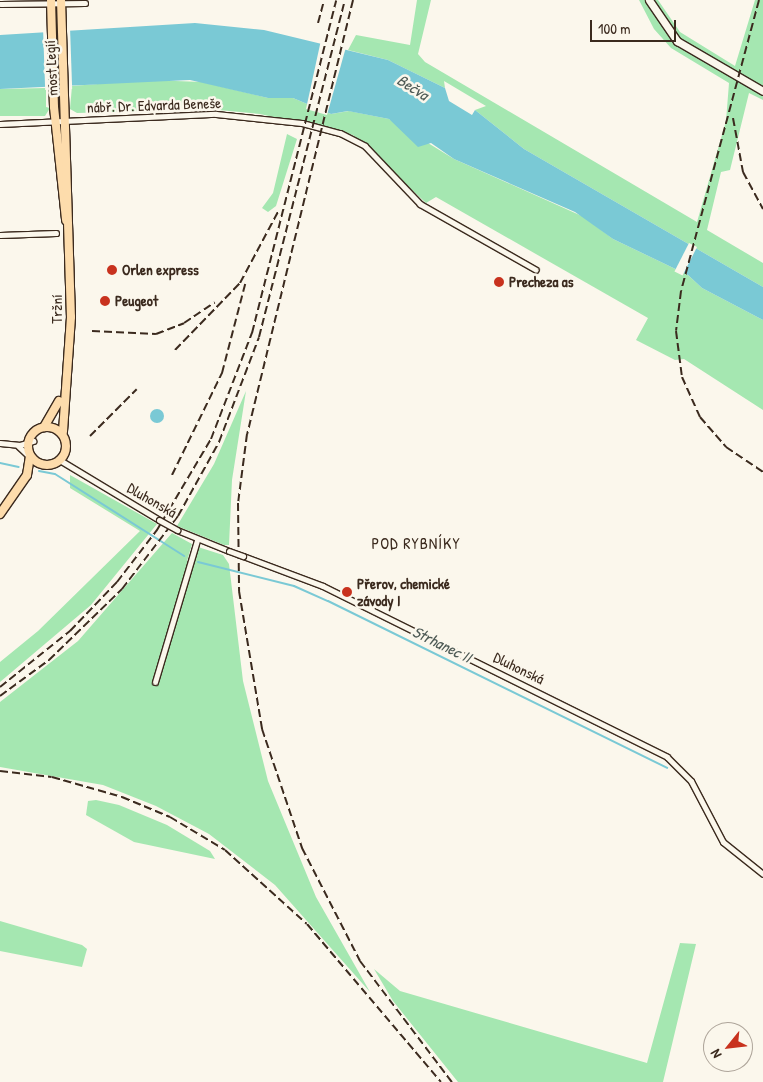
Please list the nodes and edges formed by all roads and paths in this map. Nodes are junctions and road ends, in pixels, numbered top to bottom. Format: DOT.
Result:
graph roads {
  1 [pos="11,0"];
  2 [pos="78,0"];
  3 [pos="649,0"];
  4 [pos="51,1"];
  5 [pos="85,1"];
  6 [pos="61,2"];
  7 [pos="0,3"];
  8 [pos="763,91"];
  9 [pos="54,107"];
  10 [pos="66,107"];
  11 [pos="67,120"];
  12 [pos="56,121"];
  13 [pos="0,124"];
  14 [pos="68,232"];
  15 [pos="56,233"];
  16 [pos="0,236"];
  17 [pos="536,270"];
  18 [pos="65,385"];
  19 [pos="44,428"];
  20 [pos="63,432"];
  21 [pos="33,441"];
  22 [pos="0,443"];
  23 [pos="16,445"];
  24 [pos="30,457"];
  25 [pos="58,459"];
  26 [pos="44,467"];
  27 [pos="20,487"];
  28 [pos="0,514"];
  29 [pos="197,540"];
  30 [pos="155,682"];
  31 [pos="763,874"];
  1 -- 7 [label="street"];
  2 -- 5 [label="street"];
  3 -- 8 [label="main road"];
  4 -- 6 [label="street"];
  4 -- 7 [label="street"];
  4 -- 9 [label="main road, most Legií"];
  5 -- 6 [label="street"];
  6 -- 10 [label="main road, most Legií"];
  9 -- 12 [label="main road, Tržní"];
  10 -- 11 [label="main road, Tržní"];
  11 -- 12 [label="street, nábř. Dr. Edvarda Beneše"];
  11 -- 14 [label="main road, Tržní"];
  11 -- 17 [label="street, nábř. Dr. Edvarda Beneše"];
  12 -- 13 [label="street, nábř. Dr. Edvarda Beneše"];
  12 -- 14 [label="main road, Tržní"];
  14 -- 18 [label="main road, Tržní"];
  15 -- 16 [label="street"];
  18 -- 19 [label="main road, Tržní"];
  18 -- 20 [label="main road, Tržní"];
  19 -- 20 [label="main road"];
  19 -- 21 [label="main road"];
  20 -- 25 [label="main road"];
  21 -- 23 [label="street"];
  21 -- 24 [label="main road"];
  22 -- 23 [label="street"];
  23 -- 24 [label="street"];
  24 -- 26 [label="main road"];
  24 -- 27 [label="main road"];
  25 -- 26 [label="main road"];
  25 -- 29 [label="street, Dluhonská, bridge"];
  26 -- 27 [label="main road"];
  27 -- 28 [label="main road"];
  29 -- 30 [label="street"];
  29 -- 31 [label="street, Dluhonská, bridge"];
}
